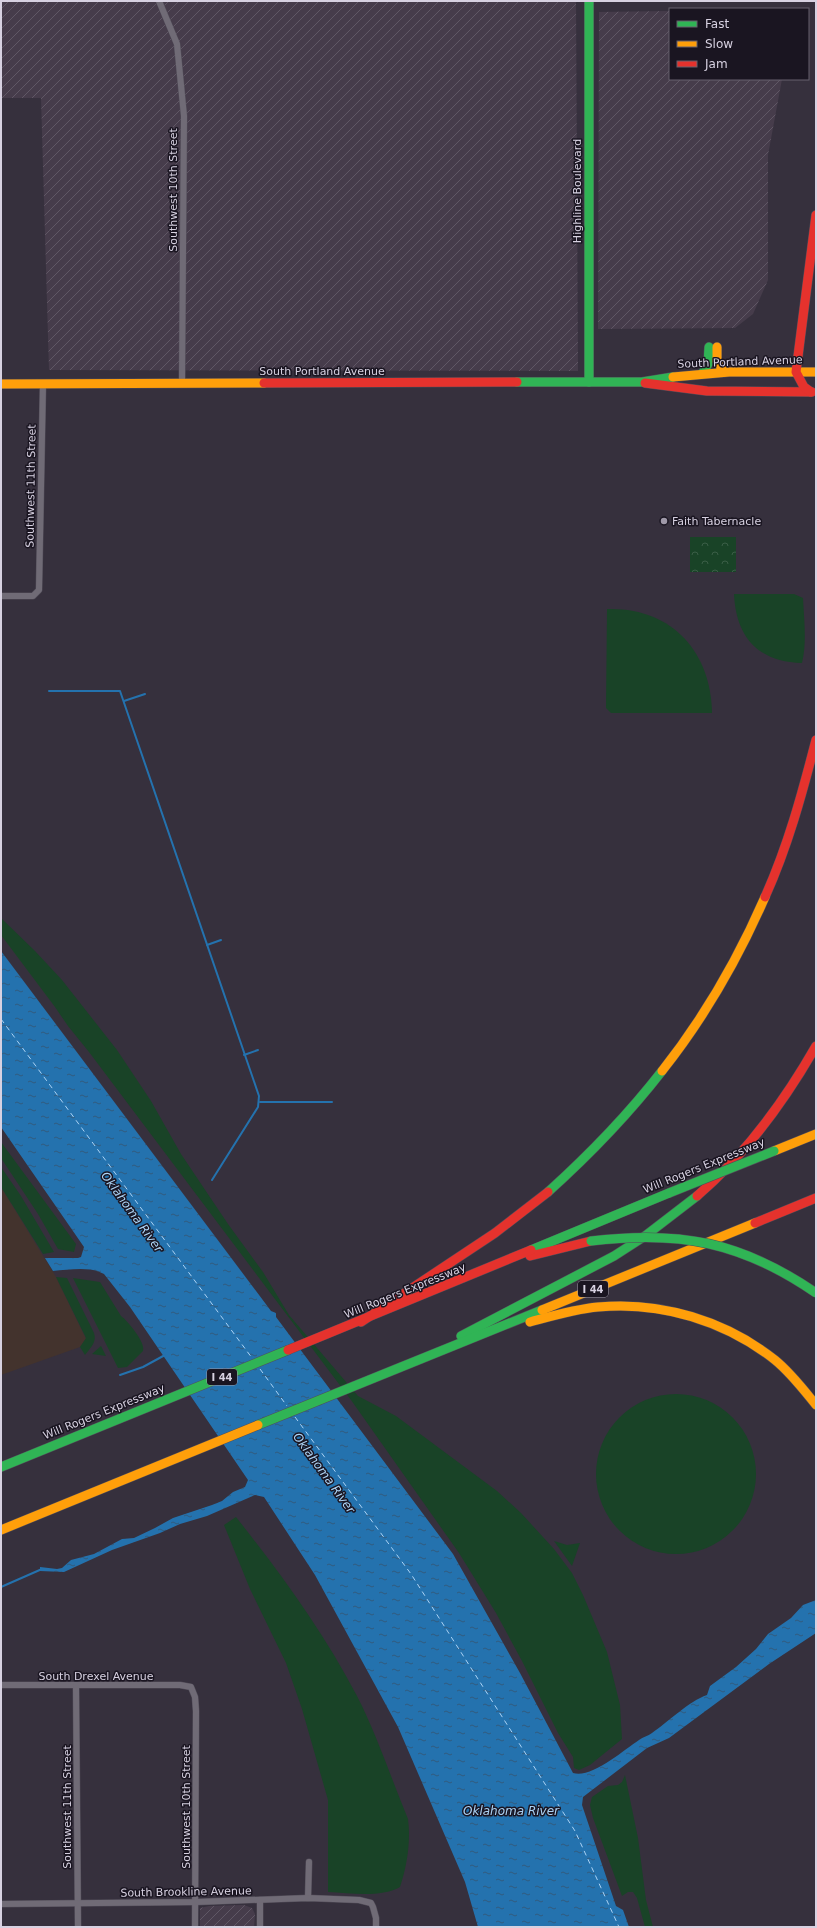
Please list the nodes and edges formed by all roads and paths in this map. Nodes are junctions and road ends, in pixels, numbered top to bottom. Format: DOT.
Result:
graph roads {
  1 [pos="159,1"];
  2 [pos="589,1"];
  3 [pos="816,216"];
  4 [pos="724,372"];
  5 [pos="796,372"];
  6 [pos="816,372"];
  7 [pos="702,374"];
  8 [pos="589,382"];
  9 [pos="642,382"];
  10 [pos="42,383"];
  11 [pos="182,383"];
  12 [pos="1,384"];
  13 [pos="814,392"];
  14 [pos="1,596"];
  15 [pos="816,740"];
  16 [pos="816,1046"];
  17 [pos="816,1134"];
  18 [pos="816,1198"];
  19 [pos="506,1262"];
  20 [pos="816,1293"];
  21 [pos="361,1322"];
  22 [pos="488,1332"];
  23 [pos="415,1361"];
  24 [pos="816,1405"];
  25 [pos="56,1444"];
  26 [pos="1,1459"];
  27 [pos="1,1467"];
  28 [pos="1,1530"];
  29 [pos="1,1685"];
  30 [pos="76,1686"];
  31 [pos="191,1687"];
  32 [pos="308,1862"];
  33 [pos="308,1898"];
  34 [pos="260,1900"];
  35 [pos="196,1902"];
  36 [pos="78,1903"];
  37 [pos="1,1904"];
  38 [pos="78,1927"];
  39 [pos="196,1927"];
  40 [pos="260,1927"];
  41 [pos="376,1927"];
  1 -- 11 [label="street, Southwest 10th Street"];
  2 -- 8 [label="main road, Highline Boulevard"];
  3 -- 5 [label="main road"];
  4 -- 5 [label="main road, South Portland Avenue"];
  4 -- 7 [label="main road, South Portland Avenue"];
  4 -- 7 [label="main road"];
  5 -- 6 [label="main road, South Portland Avenue"];
  5 -- 13 [label="main road"];
  7 -- 9 [label="main road, South Portland Avenue"];
  8 -- 9 [label="main road, South Portland Avenue"];
  8 -- 11 [label="main road, South Portland Avenue"];
  9 -- 13 [label="main road, South Portland Avenue"];
  10 -- 11 [label="main road, South Portland Avenue"];
  10 -- 12 [label="main road, South Portland Avenue"];
  10 -- 14 [label="street, Southwest 11th Street"];
  15 -- 21 [label="main road"];
  16 -- 23 [label="main road"];
  17 -- 19 [label="main road, Will Rogers Expressway / I 44, bridge"];
  18 -- 22 [label="main road, I 44"];
  19 -- 20 [label="main road, bridge"];
  19 -- 21 [label="main road, Will Rogers Expressway / I 44"];
  21 -- 25 [label="main road, Will Rogers Expressway / I 44"];
  22 -- 23 [label="main road, I 44"];
  22 -- 24 [label="main road"];
  23 -- 28 [label="main road, I 44"];
  25 -- 26 [label="main road"];
  25 -- 27 [label="main road, Will Rogers Expressway / I 44"];
  29 -- 30 [label="street, South Drexel Avenue"];
  30 -- 31 [label="street, South Drexel Avenue"];
  30 -- 36 [label="street, Southwest 11th Street"];
  31 -- 35 [label="street, Southwest 10th Street"];
  32 -- 33 [label="street"];
  33 -- 34 [label="street, South Brookline Avenue"];
  33 -- 41 [label="street, South Brookline Avenue"];
  34 -- 35 [label="street, South Brookline Avenue"];
  34 -- 40 [label="street"];
  35 -- 36 [label="street, South Brookline Avenue"];
  35 -- 39 [label="street, Southwest 10th Street"];
  36 -- 37 [label="street, South Brookline Avenue"];
  36 -- 38 [label="street, Southwest 11th Street"];
}
